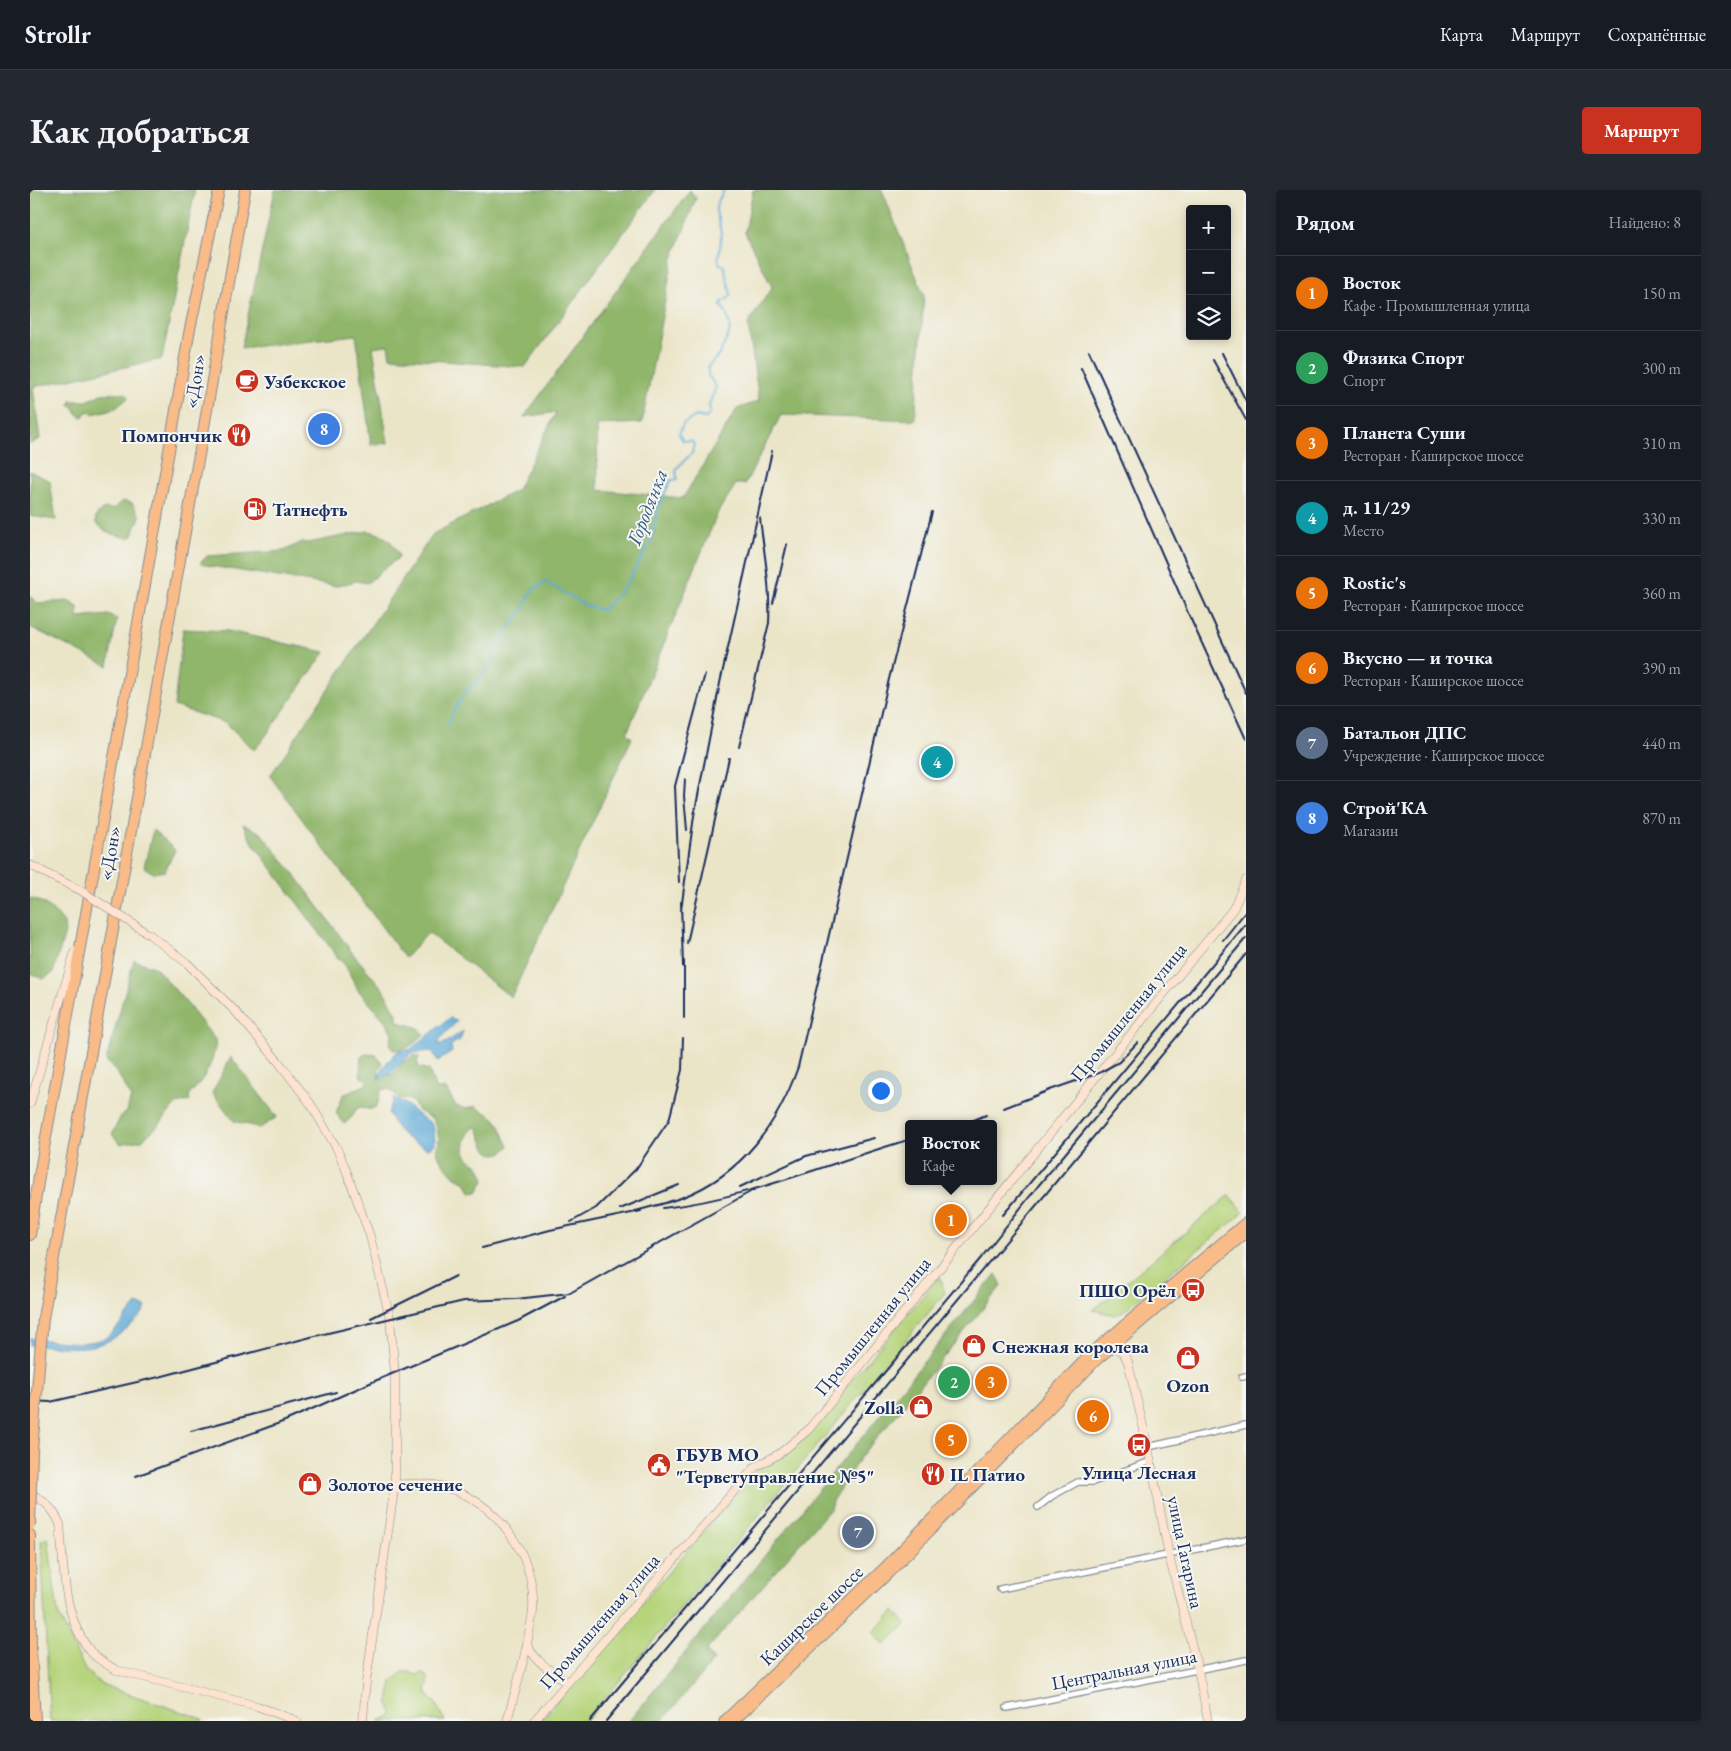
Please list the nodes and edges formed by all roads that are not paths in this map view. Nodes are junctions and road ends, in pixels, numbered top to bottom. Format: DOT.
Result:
graph roads {
  1 [pos="219,190"];
  2 [pos="245,190"];
  3 [pos="30,865"];
  4 [pos="1246,880"];
  5 [pos="86,916"];
  6 [pos="30,1104"];
  7 [pos="1246,1222"];
  8 [pos="1246,1233"];
  9 [pos="30,1235"];
  10 [pos="1111,1342"];
  11 [pos="1246,1425"];
  12 [pos="1148,1447"];
  13 [pos="1151,1461"];
  14 [pos="395,1484"];
  15 [pos="30,1493"];
  16 [pos="1038,1507"];
  17 [pos="30,1525"];
  18 [pos="30,1535"];
  19 [pos="1246,1539"];
  20 [pos="1169,1556"];
  21 [pos="1000,1589"];
  22 [pos="527,1644"];
  23 [pos="1246,1660"];
  24 [pos="1198,1670"];
  25 [pos="567,1683"];
  26 [pos="1007,1708"];
  27 [pos="35,1721"];
  28 [pos="297,1721"];
  29 [pos="363,1721"];
  30 [pos="507,1721"];
  31 [pos="534,1721"];
  32 [pos="724,1721"];
  33 [pos="734,1721"];
  34 [pos="1208,1721"];
  1 -- 5 [label="highway, «Дон»"];
  2 -- 17 [label="highway, «Дон», bridge"];
  3 -- 14 [label="street, bridge"];
  4 -- 25 [label="street, Промышленная улица"];
  5 -- 6 [label="street"];
  5 -- 9 [label="highway, «Дон»"];
  7 -- 10 [label="main road, Каширское шоссе"];
  8 -- 10 [label="main road, Каширское шоссе"];
  10 -- 12 [label="street, улица Гагарина"];
  10 -- 32 [label="main road, Каширское шоссе"];
  10 -- 33 [label="main road, Каширское шоссе"];
  11 -- 12 [label="street"];
  12 -- 13 [label="street, улица Гагарина"];
  13 -- 16 [label="street"];
  13 -- 20 [label="street, улица Гагарина"];
  14 -- 22 [label="street"];
  14 -- 29 [label="street"];
  15 -- 28 [label="street"];
  18 -- 27 [label="highway"];
  19 -- 20 [label="street"];
  20 -- 21 [label="street"];
  20 -- 24 [label="street, улица Гагарина"];
  22 -- 25 [label="street"];
  22 -- 30 [label="street"];
  23 -- 24 [label="street, Центральная улица"];
  24 -- 26 [label="street, Центральная улица"];
  24 -- 34 [label="street, улица Гагарина"];
  25 -- 31 [label="street, Промышленная улица"];
}
